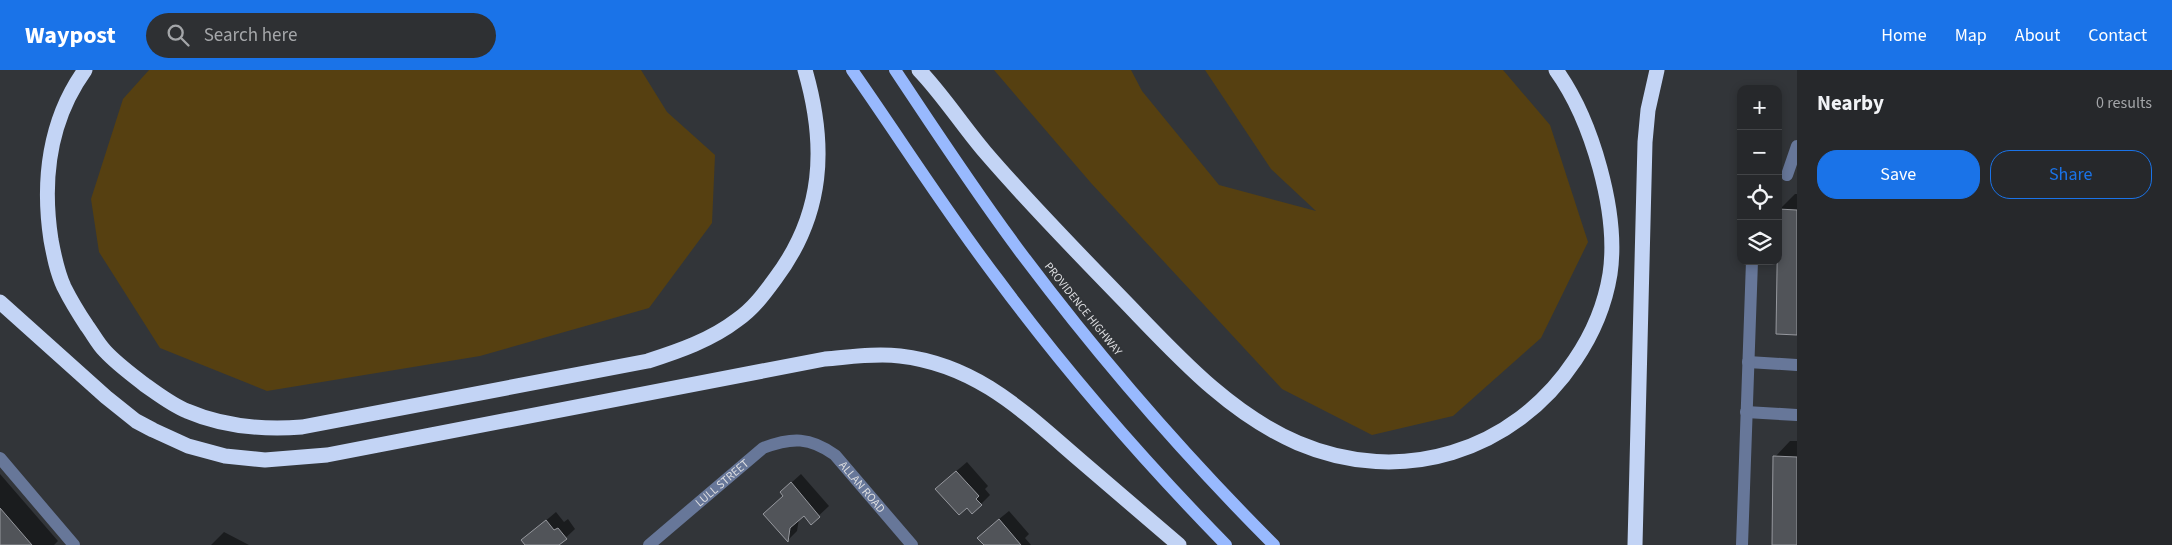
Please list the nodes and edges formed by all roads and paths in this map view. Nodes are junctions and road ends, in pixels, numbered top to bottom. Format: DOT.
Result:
graph roads {
  1 [pos="85,70"];
  2 [pos="805,70"];
  3 [pos="852,70"];
  4 [pos="894,70"];
  5 [pos="919,70"];
  6 [pos="1556,70"];
  7 [pos="1657,70"];
  8 [pos="1797,146"];
  9 [pos="1787,175"];
  10 [pos="1752,265"];
  11 [pos="0,302"];
  12 [pos="1748,362"];
  13 [pos="1797,365"];
  14 [pos="1746,412"];
  15 [pos="1797,415"];
  16 [pos="803,440"];
  17 [pos="0,458"];
  18 [pos="74,545"];
  19 [pos="649,545"];
  20 [pos="912,545"];
  21 [pos="1179,545"];
  22 [pos="1226,545"];
  23 [pos="1274,545"];
  24 [pos="1635,545"];
  25 [pos="1742,545"];
  1 -- 2 [label="highway"];
  3 -- 22 [label="main road"];
  4 -- 23 [label="main road, PROVIDENCE HIGHWAY"];
  5 -- 6 [label="highway"];
  7 -- 24 [label="highway"];
  8 -- 9 [label="street"];
  10 -- 12 [label="street"];
  11 -- 21 [label="highway"];
  12 -- 13 [label="street"];
  12 -- 14 [label="street"];
  14 -- 15 [label="street"];
  14 -- 25 [label="street"];
  16 -- 19 [label="street, LULL STREET"];
  16 -- 20 [label="street, ALLAN ROAD"];
  17 -- 18 [label="street"];
}
